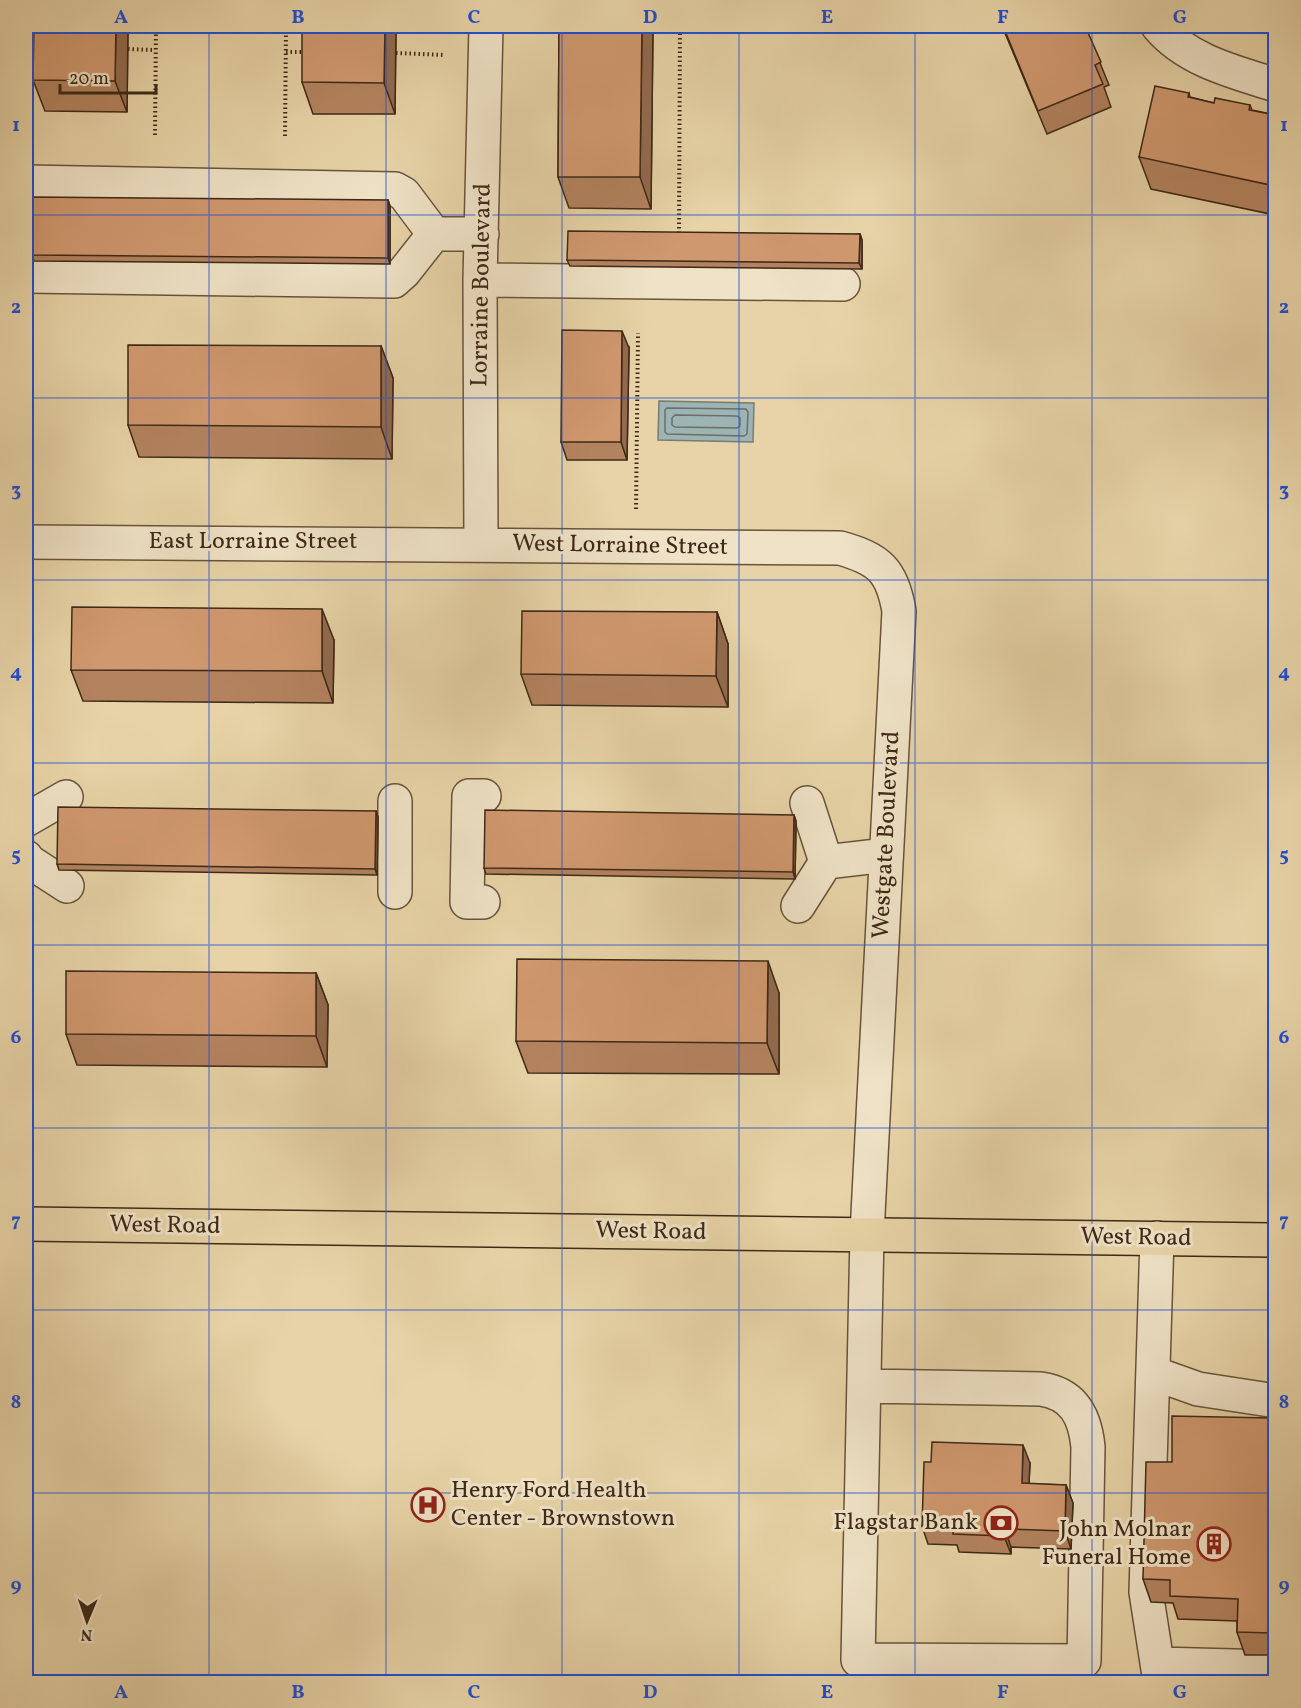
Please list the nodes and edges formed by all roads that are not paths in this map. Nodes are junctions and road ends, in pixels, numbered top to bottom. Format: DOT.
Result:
graph roads {
  1 [pos="486,26"];
  2 [pos="1158,26"];
  3 [pos="1275,85"];
  4 [pos="26,182"];
  5 [pos="434,234"];
  6 [pos="482,234"];
  7 [pos="26,276"];
  8 [pos="480,280"];
  9 [pos="843,284"];
  10 [pos="26,542"];
  11 [pos="481,544"];
  12 [pos="758,547"];
  13 [pos="484,796"];
  14 [pos="66,797"];
  15 [pos="395,801"];
  16 [pos="807,803"];
  17 [pos="26,820"];
  18 [pos="886,855"];
  19 [pos="26,857"];
  20 [pos="826,862"];
  21 [pos="67,886"];
  22 [pos="395,892"];
  23 [pos="483,902"];
  24 [pos="798,906"];
  25 [pos="26,1224"];
  26 [pos="867,1234"];
  27 [pos="1157,1238"];
  28 [pos="1275,1240"];
  29 [pos="1153,1373"];
  30 [pos="864,1386"];
  31 [pos="1275,1401"];
  32 [pos="1275,1667"];
  33 [pos="1159,1674"];
  1 -- 6 [label="street, Lorraine Boulevard"];
  2 -- 3 [label="street"];
  4 -- 5 [label="street"];
  5 -- 6 [label="street"];
  5 -- 7 [label="street"];
  6 -- 8 [label="street, Lorraine Boulevard"];
  8 -- 9 [label="street"];
  8 -- 11 [label="street, Lorraine Boulevard"];
  10 -- 11 [label="street, East Lorraine Street"];
  11 -- 12 [label="street, West Lorraine Street"];
  12 -- 18 [label="street, Westgate Boulevard"];
  13 -- 23 [label="street"];
  14 -- 17 [label="street"];
  15 -- 22 [label="street"];
  16 -- 20 [label="street"];
  18 -- 20 [label="street"];
  18 -- 26 [label="street, Westgate Boulevard"];
  19 -- 21 [label="street"];
  20 -- 24 [label="street"];
  25 -- 26 [label="main road, West Road"];
  26 -- 27 [label="main road, West Road"];
  26 -- 30 [label="street, Westgate Boulevard"];
  27 -- 28 [label="main road, West Road"];
  27 -- 29 [label="street"];
  29 -- 31 [label="street"];
  29 -- 33 [label="street"];
  30 -- 30 [label="street, Westgate Boulevard"];
  32 -- 33 [label="street"];
}
